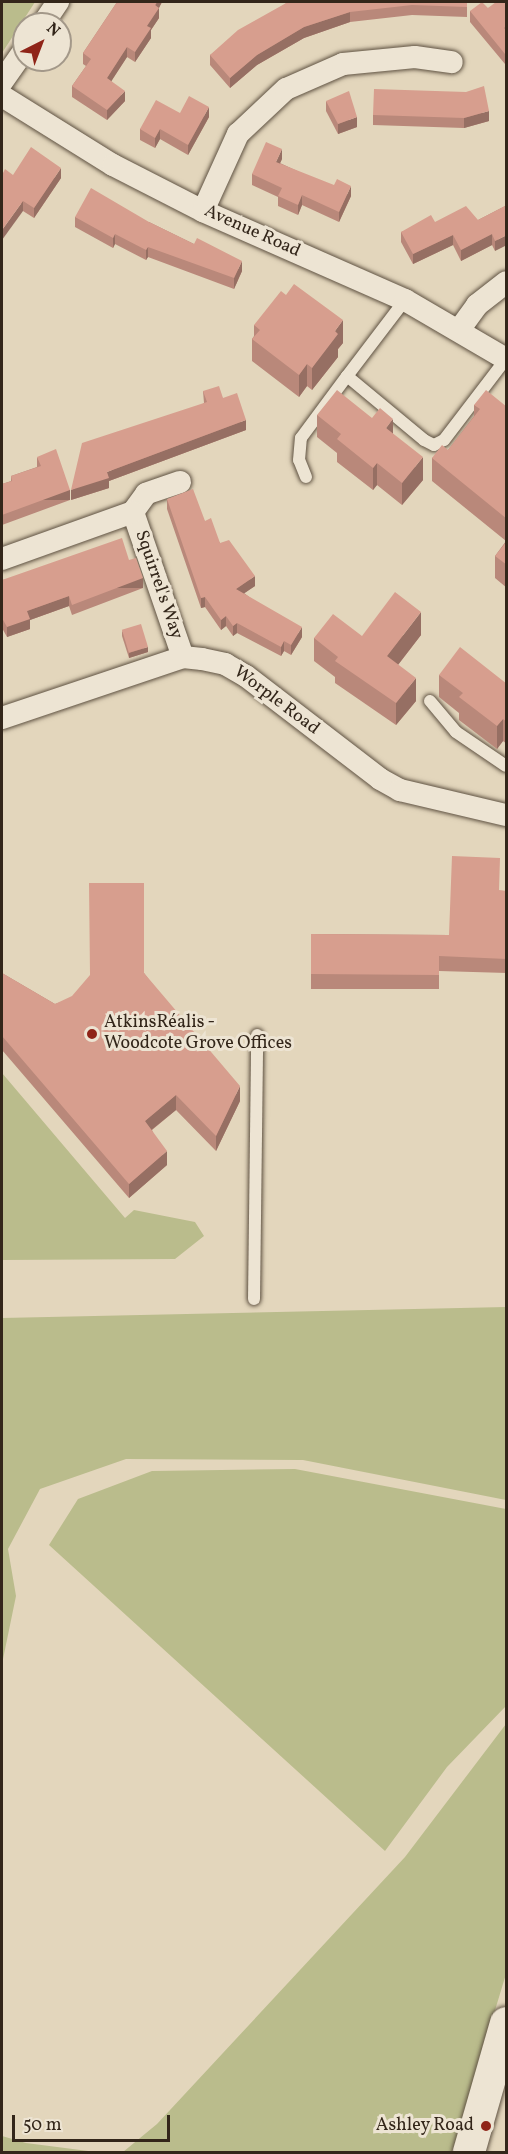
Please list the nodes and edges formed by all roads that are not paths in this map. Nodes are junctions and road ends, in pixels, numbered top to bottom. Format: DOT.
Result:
graph roads {
  1 [pos="452,62"];
  2 [pos="12,68"];
  3 [pos="2,82"];
  4 [pos="2,96"];
  5 [pos="203,212"];
  6 [pos="507,282"];
  7 [pos="405,300"];
  8 [pos="459,330"];
  9 [pos="506,359"];
  10 [pos="347,376"];
  11 [pos="306,477"];
  12 [pos="180,482"];
  13 [pos="133,512"];
  14 [pos="2,559"];
  15 [pos="183,657"];
  16 [pos="430,701"];
  17 [pos="2,718"];
  18 [pos="507,766"];
  19 [pos="507,816"];
  20 [pos="257,1035"];
  21 [pos="254,1299"];
  22 [pos="507,2023"];
  23 [pos="469,2152"];
  1 -- 5 [label="street"];
  2 -- 3 [label="street"];
  4 -- 5 [label="street, Avenue Road"];
  5 -- 7 [label="street, Avenue Road"];
  6 -- 8 [label="street"];
  7 -- 8 [label="street, Avenue Road"];
  7 -- 10 [label="lane"];
  8 -- 9 [label="street, Avenue Road"];
  9 -- 10 [label="lane"];
  10 -- 11 [label="lane"];
  12 -- 13 [label="street, Squirrel's Way"];
  13 -- 14 [label="street, Squirrel's Way"];
  13 -- 15 [label="street, Squirrel's Way"];
  15 -- 17 [label="street, Worple Road"];
  15 -- 19 [label="street, Worple Road"];
  16 -- 18 [label="lane"];
  20 -- 21 [label="lane"];
  22 -- 23 [label="main road"];
}
